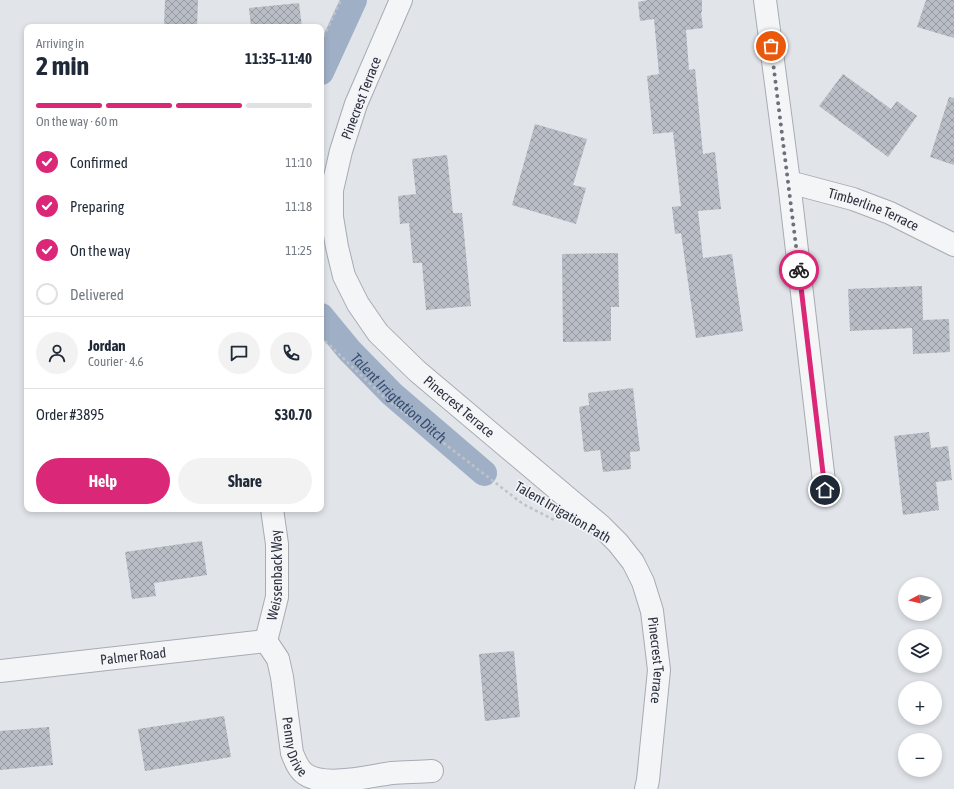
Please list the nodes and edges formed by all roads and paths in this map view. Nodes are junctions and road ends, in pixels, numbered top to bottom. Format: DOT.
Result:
graph roads {
  1 [pos="341,0"];
  2 [pos="401,0"];
  3 [pos="765,0"];
  4 [pos="324,36"];
  5 [pos="789,182"];
  6 [pos="954,245"];
  7 [pos="324,340"];
  8 [pos="825,490"];
  9 [pos="272,512"];
  10 [pos="557,522"];
  11 [pos="266,641"];
  12 [pos="0,671"];
  13 [pos="432,771"];
  14 [pos="646,789"];
  1 -- 4 [label="path"];
  2 -- 14 [label="street, Pinecrest Terrace"];
  3 -- 5 [label="street"];
  5 -- 6 [label="street, Timberline Terrace"];
  5 -- 8 [label="street"];
  7 -- 10 [label="path, Talent Irrigation Path"];
  9 -- 11 [label="street, Weissenback Way"];
  11 -- 12 [label="street, Palmer Road"];
  11 -- 13 [label="street, Penny Drive"];
}
